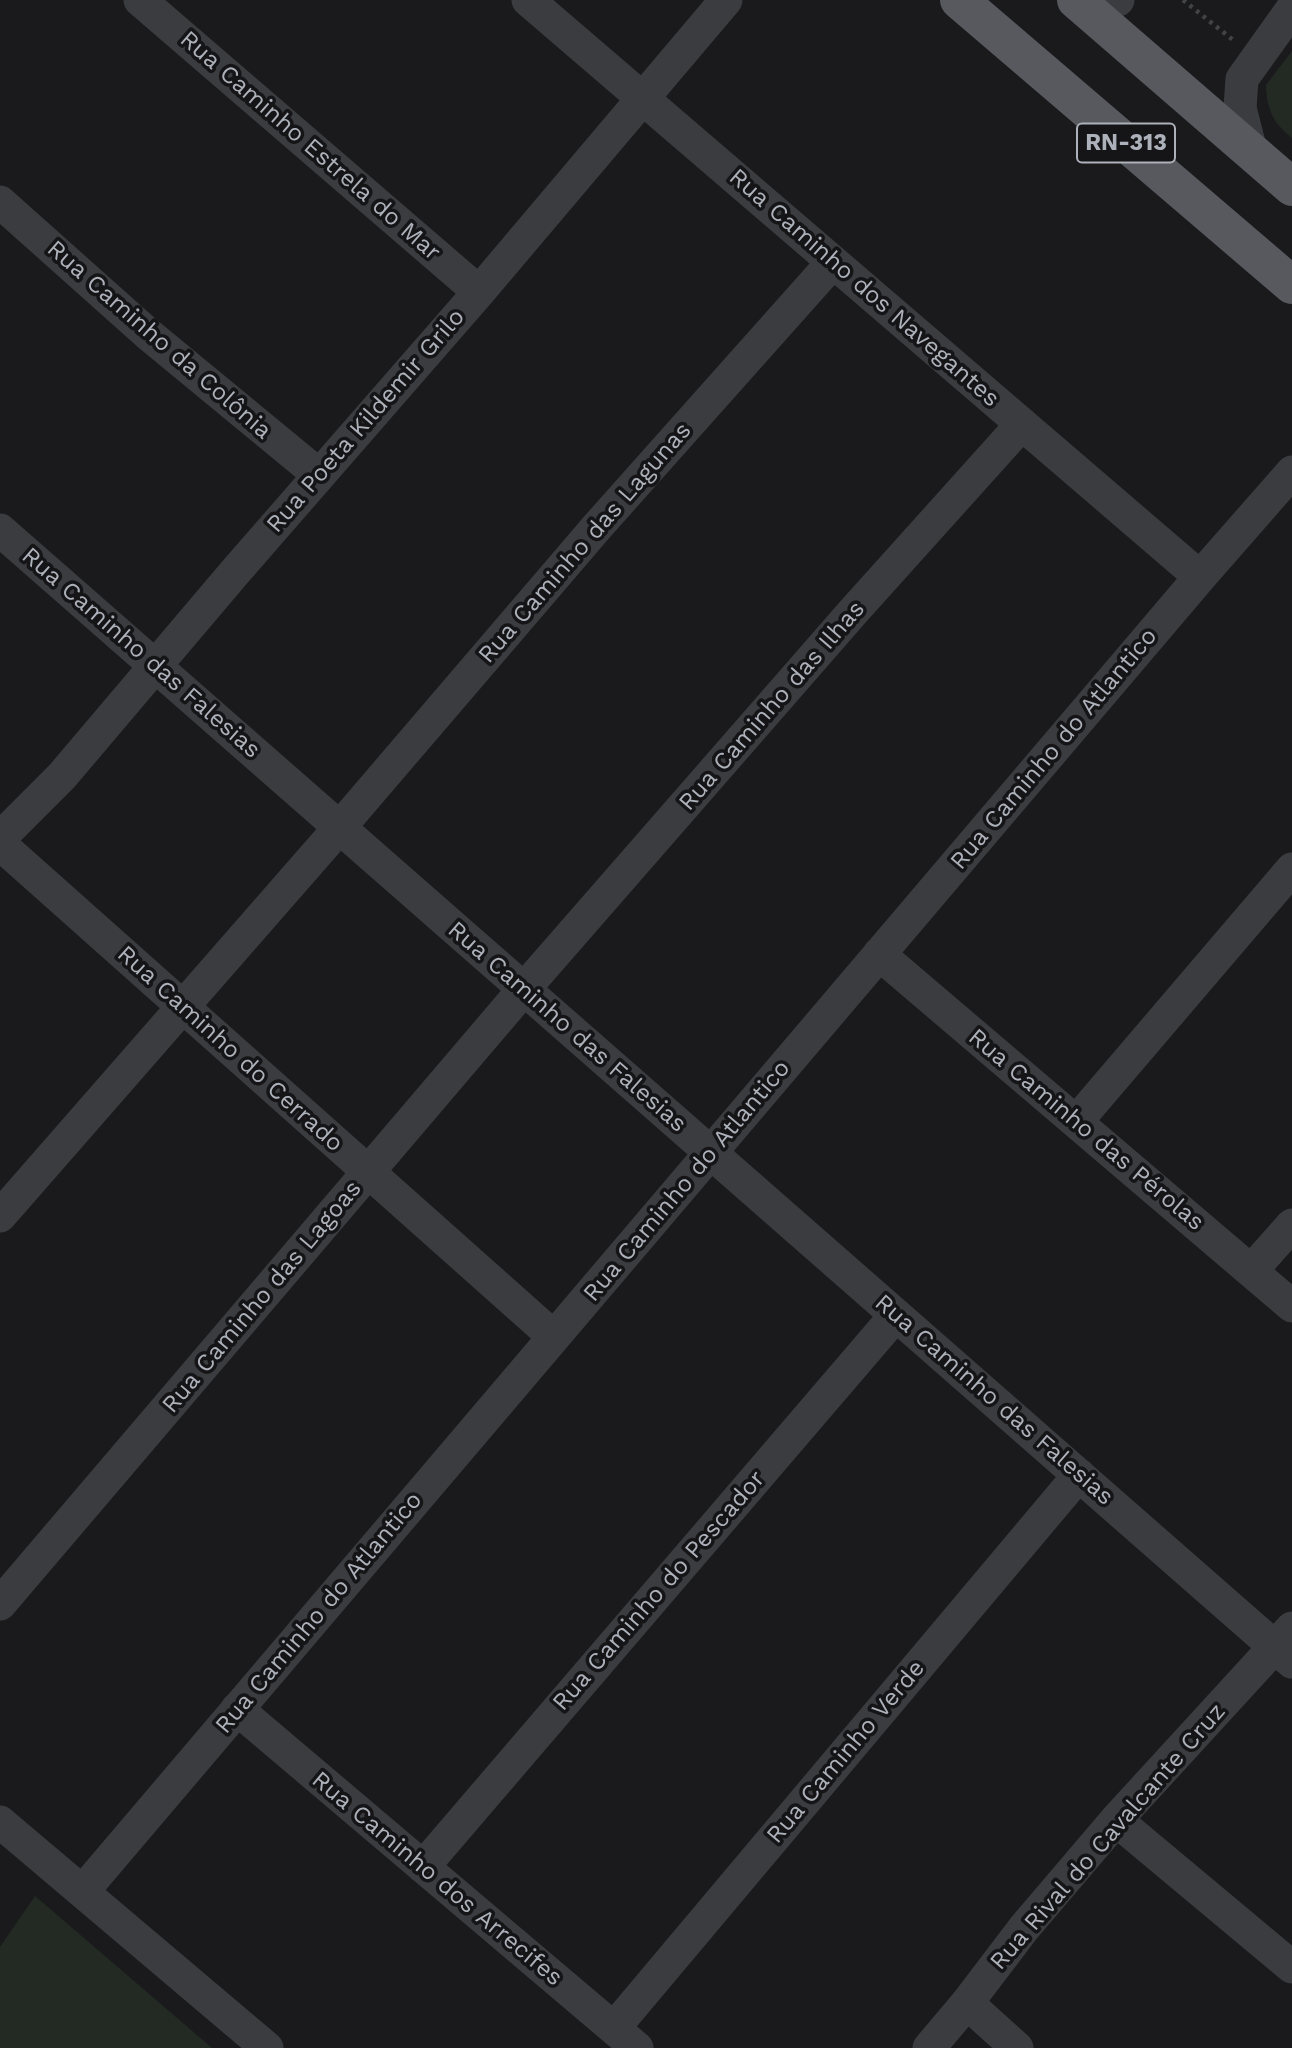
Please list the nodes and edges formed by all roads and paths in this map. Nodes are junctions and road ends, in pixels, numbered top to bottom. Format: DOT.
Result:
graph roads {
  1 [pos="140,0"];
  2 [pos="528,0"];
  3 [pos="726,0"];
  4 [pos="959,0"];
  5 [pos="1118,0"];
  6 [pos="1183,0"];
  7 [pos="1078,1"];
  8 [pos="1292,9"];
  9 [pos="1255,58"];
  10 [pos="643,99"];
  11 [pos="1251,150"];
  12 [pos="1292,187"];
  13 [pos="0,202"];
  14 [pos="833,262"];
  15 [pos="1292,285"];
  16 [pos="479,292"];
  17 [pos="1022,424"];
  18 [pos="1292,472"];
  19 [pos="319,475"];
  20 [pos="0,530"];
  21 [pos="1200,577"];
  22 [pos="155,666"];
  23 [pos="340,827"];
  24 [pos="0,838"];
  25 [pos="0,844"];
  26 [pos="1292,869"];
  27 [pos="879,954"];
  28 [pos="524,989"];
  29 [pos="183,1007"];
  30 [pos="1076,1122"];
  31 [pos="711,1153"];
  32 [pos="369,1172"];
  33 [pos="0,1216"];
  34 [pos="1292,1225"];
  35 [pos="1251,1271"];
  36 [pos="1292,1306"];
  37 [pos="896,1315"];
  38 [pos="554,1337"];
  39 [pos="1079,1475"];
  40 [pos="0,1604"];
  41 [pos="1286,1646"];
  42 [pos="237,1709"];
  43 [pos="1116,1820"];
  44 [pos="0,1822"];
  45 [pos="423,1867"];
  46 [pos="83,1891"];
  47 [pos="1292,1967"];
  48 [pos="967,2003"];
  49 [pos="625,2038"];
  50 [pos="267,2048"];
  51 [pos="929,2048"];
  52 [pos="1017,2048"];
  1 -- 16 [label="street, Rua Caminho Estrela do Mar"];
  2 -- 10 [label="street, Rua Caminho dos Navegantes"];
  3 -- 10 [label="street, Rua Poeta Kildemir Grilo"];
  4 -- 15 [label="main road, RN-313"];
  5 -- 7 [label="street"];
  6 -- 9 [label="path"];
  7 -- 11 [label="main road, RN-313"];
  8 -- 9 [label="street"];
  9 -- 11 [label="street"];
  10 -- 14 [label="street, Rua Caminho dos Navegantes"];
  10 -- 16 [label="street, Rua Poeta Kildemir Grilo"];
  11 -- 12 [label="main road, RN-313"];
  13 -- 19 [label="street, Rua Caminho da Colônia"];
  14 -- 17 [label="street, Rua Caminho dos Navegantes"];
  14 -- 23 [label="street, Rua Caminho das Lagunas"];
  16 -- 19 [label="street, Rua Poeta Kildemir Grilo"];
  17 -- 21 [label="street, Rua Caminho dos Navegantes"];
  17 -- 28 [label="street, Rua Caminho das Ilhas"];
  18 -- 21 [label="street, Rua Caminho do Atlantico"];
  19 -- 22 [label="street, Rua Poeta Kildemir Grilo"];
  20 -- 22 [label="street, Rua Caminho das Falesias"];
  21 -- 27 [label="street, Rua Caminho do Atlantico"];
  22 -- 23 [label="street, Rua Caminho das Falesias"];
  22 -- 24 [label="street, Rua Poeta Kildemir Grilo"];
  23 -- 28 [label="street, Rua Caminho das Falesias"];
  23 -- 29 [label="street, Rua Caminho das Lagunas"];
  25 -- 29 [label="street, Rua Caminho do Cerrado"];
  26 -- 30 [label="street"];
  27 -- 30 [label="street, Rua Caminho das Pérolas"];
  27 -- 31 [label="street, Rua Caminho do Atlantico"];
  28 -- 31 [label="street, Rua Caminho das Falesias"];
  28 -- 32 [label="street, Rua Caminho das Lagoas"];
  29 -- 32 [label="street, Rua Caminho do Cerrado"];
  29 -- 33 [label="street, Rua Caminho das Lagunas"];
  30 -- 35 [label="street, Rua Caminho das Pérolas"];
  31 -- 37 [label="street, Rua Caminho das Falesias"];
  31 -- 38 [label="street, Rua Caminho do Atlantico"];
  32 -- 38 [label="street, Rua Caminho do Cerrado"];
  32 -- 40 [label="street, Rua Caminho das Lagoas"];
  34 -- 35 [label="street"];
  35 -- 36 [label="street, Rua Caminho das Pérolas"];
  37 -- 39 [label="street, Rua Caminho das Falesias"];
  37 -- 45 [label="street, Rua Caminho do Pescador"];
  38 -- 42 [label="street, Rua Caminho do Atlantico"];
  39 -- 41 [label="street, Rua Caminho das Falesias"];
  39 -- 49 [label="street, Rua Caminho Verde"];
  41 -- 43 [label="street, Rua Rival do Cavalcante Cruz"];
  42 -- 45 [label="street, Rua Caminho dos Arrecifes"];
  42 -- 46 [label="street, Rua Caminho do Atlantico"];
  43 -- 47 [label="street"];
  43 -- 48 [label="street, Rua Rival do Cavalcante Cruz"];
  44 -- 46 [label="street"];
  45 -- 49 [label="street, Rua Caminho dos Arrecifes"];
  46 -- 50 [label="street"];
  48 -- 51 [label="street, Rua Rival do Cavalcante Cruz"];
  48 -- 52 [label="street"];
}
